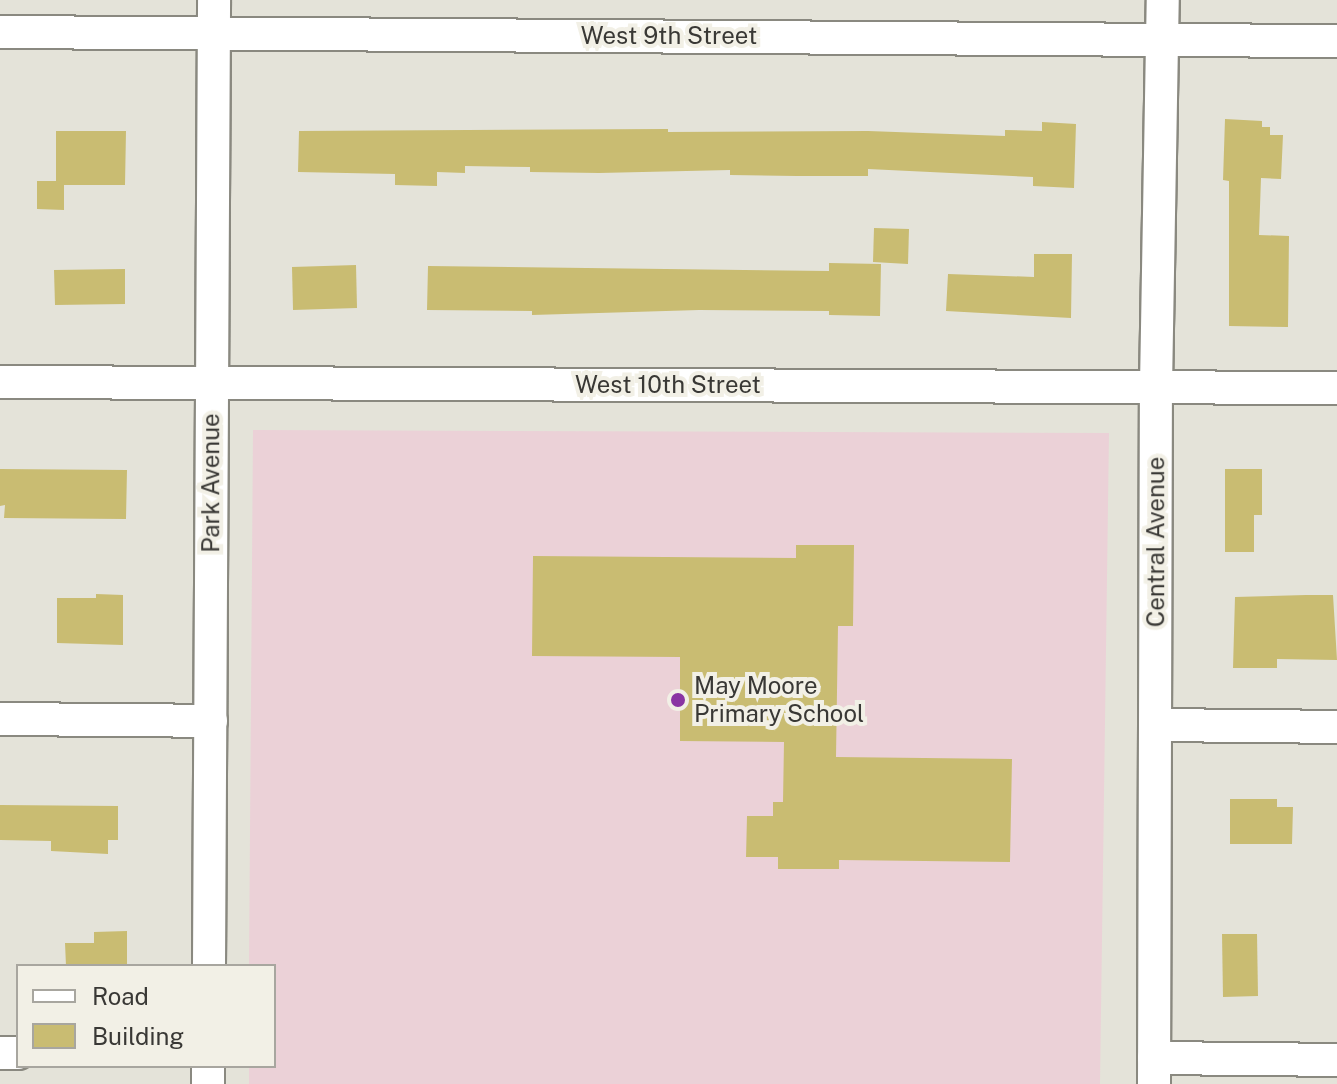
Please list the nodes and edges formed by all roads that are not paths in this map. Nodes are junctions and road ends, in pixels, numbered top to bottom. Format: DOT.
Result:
graph roads {
  1 [pos="214,0"];
  2 [pos="1163,0"];
  3 [pos="0,32"];
  4 [pos="214,33"];
  5 [pos="1163,39"];
  6 [pos="1337,41"];
  7 [pos="0,382"];
  8 [pos="211,384"];
  9 [pos="1156,386"];
  10 [pos="1337,388"];
  11 [pos="0,719"];
  12 [pos="211,721"];
  13 [pos="1156,725"];
  14 [pos="1337,727"];
  15 [pos="209,964"];
  16 [pos="1337,1060"];
  17 [pos="1154,1071"];
  1 -- 4 [label="street, Park Avenue"];
  2 -- 5 [label="street, Central Avenue"];
  3 -- 4 [label="street, West 9th Street"];
  4 -- 5 [label="street, West 9th Street"];
  4 -- 8 [label="street, Park Avenue"];
  5 -- 6 [label="street, West 9th Street"];
  5 -- 9 [label="street, Central Avenue"];
  7 -- 8 [label="street, West 10th Street"];
  8 -- 9 [label="street, West 10th Street"];
  8 -- 12 [label="street, Park Avenue"];
  9 -- 10 [label="street, West 10th Street"];
  9 -- 13 [label="street, Central Avenue"];
  11 -- 12 [label="street"];
  12 -- 15 [label="street, Park Avenue"];
  13 -- 14 [label="street"];
  13 -- 17 [label="street, Central Avenue"];
  16 -- 17 [label="street"];
}
